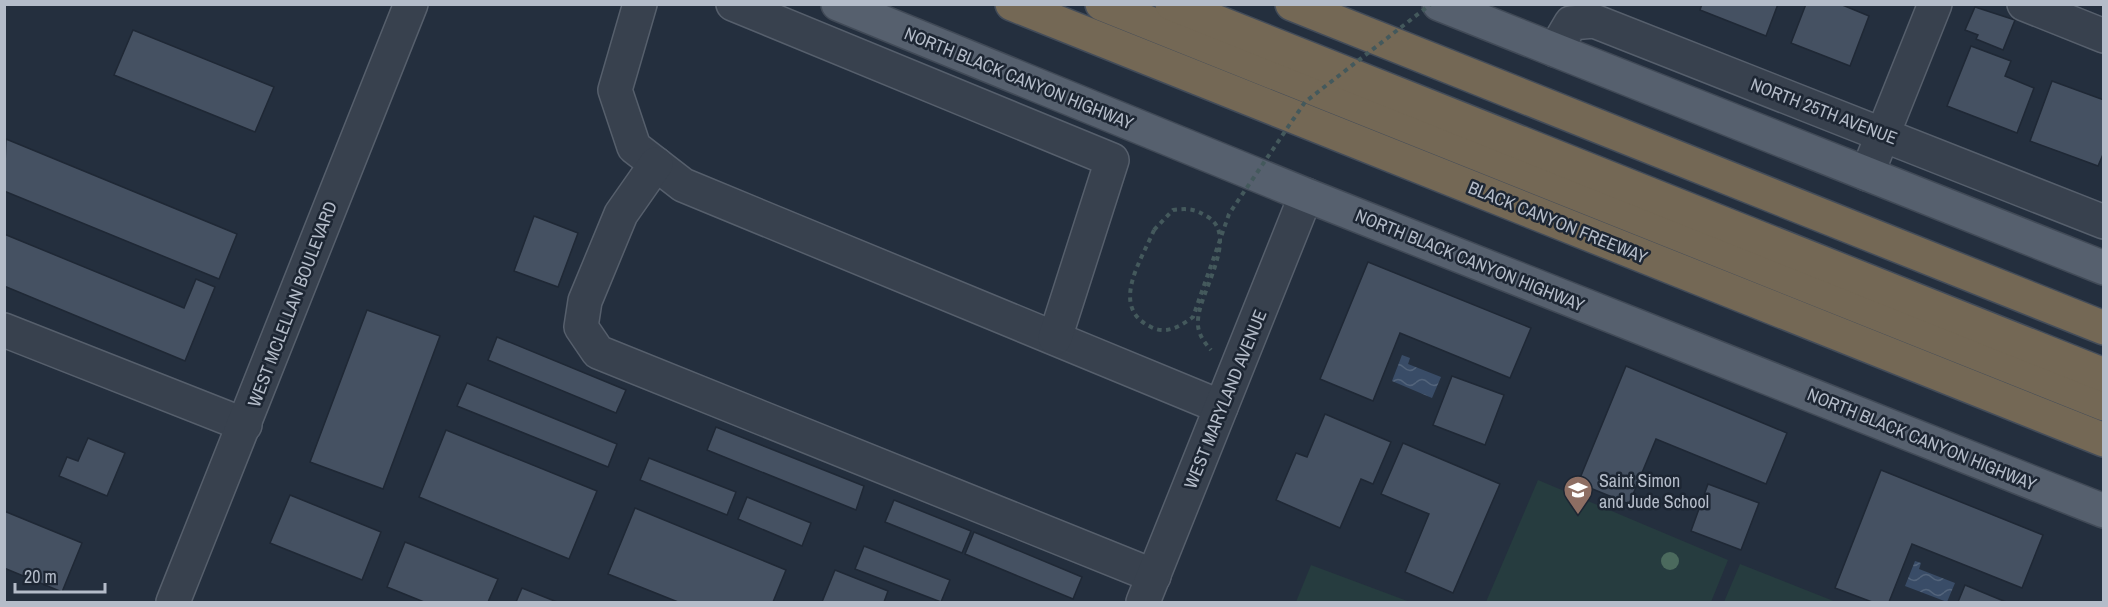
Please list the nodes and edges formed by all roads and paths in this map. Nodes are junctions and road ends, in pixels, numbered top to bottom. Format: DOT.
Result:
graph roads {
  1 [pos="640,4"];
  2 [pos="733,4"];
  3 [pos="838,4"];
  4 [pos="1012,4"];
  5 [pos="1102,4"];
  6 [pos="1172,4"];
  7 [pos="1292,4"];
  8 [pos="1431,4"];
  9 [pos="1439,4"];
  10 [pos="1935,4"];
  11 [pos="2024,4"];
  12 [pos="410,5"];
  13 [pos="2103,36"];
  14 [pos="1555,50"];
  15 [pos="1883,134"];
  16 [pos="656,164"];
  17 [pos="1867,174"];
  18 [pos="1306,195"];
  19 [pos="2103,222"];
  20 [pos="2103,268"];
  21 [pos="2103,328"];
  22 [pos="4,330"];
  23 [pos="1055,338"];
  24 [pos="1239,363"];
  25 [pos="2103,375"];
  26 [pos="2103,404"];
  27 [pos="1221,407"];
  28 [pos="245,424"];
  29 [pos="2103,440"];
  30 [pos="2103,511"];
  31 [pos="1148,589"];
  32 [pos="173,603"];
  1 -- 16 [label="street"];
  2 -- 23 [label="street"];
  3 -- 18 [label="main road, NORTH BLACK CANYON HIGHWAY"];
  4 -- 29 [label="highway, BLACK CANYON FREEWAY"];
  5 -- 26 [label="highway"];
  6 -- 25 [label="highway"];
  7 -- 21 [label="highway"];
  8 -- 24 [label="path, bridge"];
  9 -- 14 [label="main road"];
  10 -- 15 [label="street"];
  11 -- 13 [label="street"];
  12 -- 28 [label="street, WEST MCLELLAN BOULEVARD"];
  14 -- 15 [label="street, NORTH 25TH AVENUE"];
  14 -- 17 [label="main road"];
  15 -- 17 [label="street"];
  15 -- 19 [label="street, NORTH 25TH AVENUE"];
  16 -- 23 [label="street"];
  16 -- 31 [label="street"];
  17 -- 20 [label="main road"];
  18 -- 24 [label="street, WEST MARYLAND AVENUE"];
  18 -- 30 [label="main road, NORTH BLACK CANYON HIGHWAY"];
  22 -- 28 [label="street"];
  23 -- 27 [label="street"];
  24 -- 27 [label="street, WEST MARYLAND AVENUE"];
  27 -- 31 [label="street, WEST MARYLAND AVENUE"];
  28 -- 32 [label="street, WEST MCLELLAN BOULEVARD"];
}
